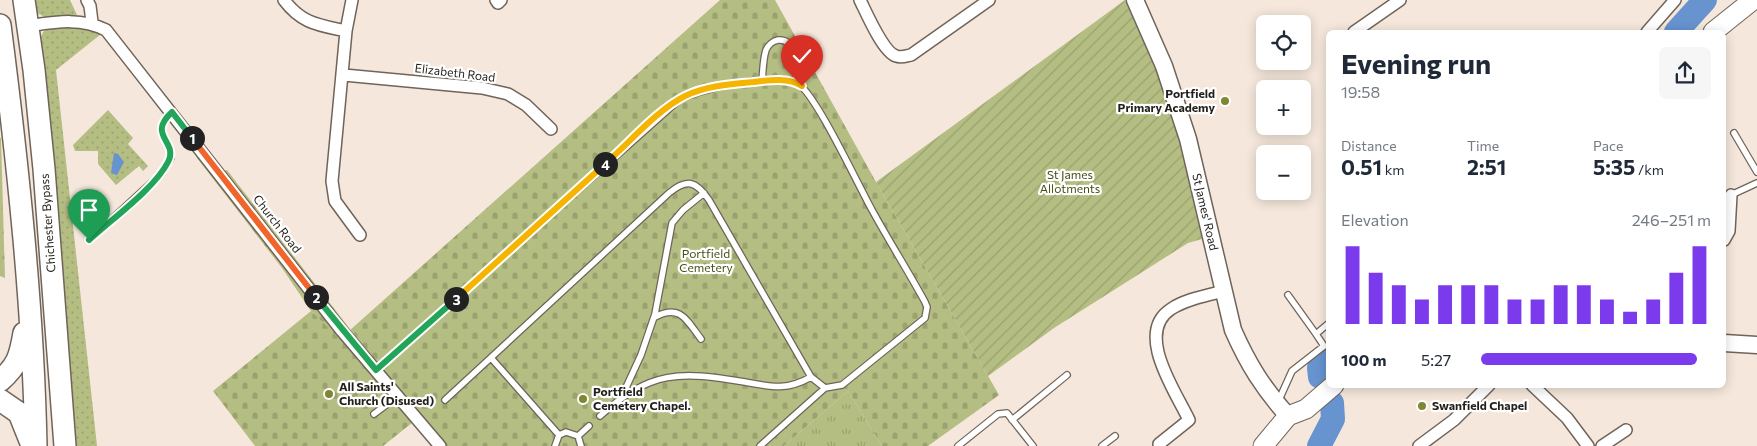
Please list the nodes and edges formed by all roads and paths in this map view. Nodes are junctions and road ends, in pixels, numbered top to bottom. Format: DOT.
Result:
graph roads {
  1 [pos="24,0"];
  2 [pos="87,0"];
  3 [pos="284,0"];
  4 [pos="352,0"];
  5 [pos="496,0"];
  6 [pos="501,0"];
  7 [pos="860,0"];
  8 [pos="989,0"];
  9 [pos="1135,0"];
  10 [pos="1400,0"];
  11 [pos="1676,0"];
  12 [pos="1753,0"];
  13 [pos="92,22"];
  14 [pos="0,25"];
  15 [pos="28,26"];
  16 [pos="1357,30"];
  17 [pos="1649,30"];
  18 [pos="1716,30"];
  19 [pos="346,31"];
  20 [pos="344,75"];
  21 [pos="762,81"];
  22 [pos="796,82"];
  23 [pos="172,112"];
  24 [pos="550,128"];
  25 [pos="1734,133"];
  26 [pos="1757,172"];
  27 [pos="1757,183"];
  28 [pos="704,192"];
  29 [pos="1731,195"];
  30 [pos="360,235"];
  31 [pos="1726,236"];
  32 [pos="89,240"];
  33 [pos="1223,290"];
  34 [pos="1288,294"];
  35 [pos="29,306"];
  36 [pos="655,317"];
  37 [pos="1326,326"];
  38 [pos="1316,334"];
  39 [pos="701,339"];
  40 [pos="1726,343"];
  41 [pos="1757,346"];
  42 [pos="492,360"];
  43 [pos="376,370"];
  44 [pos="1067,375"];
  45 [pos="811,377"];
  46 [pos="0,381"];
  47 [pos="825,388"];
  48 [pos="1330,388"];
  49 [pos="1486,388"];
  50 [pos="1535,388"];
  51 [pos="398,396"];
  52 [pos="622,396"];
  53 [pos="0,400"];
  54 [pos="445,400"];
  55 [pos="1282,410"];
  56 [pos="374,414"];
  57 [pos="600,416"];
  58 [pos="1012,420"];
  59 [pos="589,426"];
  60 [pos="1626,430"];
  61 [pos="559,435"];
  62 [pos="578,436"];
  63 [pos="1115,436"];
  64 [pos="1159,444"];
  65 [pos="32,446"];
  66 [pos="36,446"];
  67 [pos="65,446"];
  68 [pos="440,446"];
  69 [pos="555,446"];
  70 [pos="581,446"];
  71 [pos="760,446"];
  72 [pos="958,446"];
  73 [pos="1033,446"];
  74 [pos="1102,446"];
  75 [pos="1263,446"];
  76 [pos="1419,446"];
  77 [pos="1588,446"];
  78 [pos="1602,446"];
  1 -- 15 [label="highway, Chichester Bypass"];
  2 -- 13 [label="street"];
  3 -- 19 [label="street"];
  4 -- 19 [label="street"];
  5 -- 6 [label="street"];
  7 -- 8 [label="street"];
  9 -- 33 [label="street, St James' Road"];
  10 -- 16 [label="street"];
  11 -- 17 [label="street"];
  12 -- 18 [label="main road"];
  13 -- 15 [label="street"];
  13 -- 23 [label="street, Church Road"];
  14 -- 35 [label="highway, Chichester Bypass"];
  15 -- 67 [label="highway, Chichester Bypass"];
  19 -- 20 [label="street"];
  20 -- 24 [label="street, Elizabeth Road"];
  20 -- 30 [label="street"];
  21 -- 22 [label="lane"];
  21 -- 22 [label="lane"];
  21 -- 43 [label="lane"];
  22 -- 47 [label="lane"];
  23 -- 32 [label="lane"];
  23 -- 43 [label="street, Church Road"];
  25 -- 26 [label="lane"];
  27 -- 29 [label="lane"];
  28 -- 36 [label="lane"];
  28 -- 42 [label="lane"];
  28 -- 45 [label="lane"];
  29 -- 31 [label="street"];
  33 -- 55 [label="street, St James' Road"];
  33 -- 64 [label="street"];
  34 -- 38 [label="lane"];
  35 -- 46 [label="highway"];
  35 -- 66 [label="highway, Chichester Bypass"];
  36 -- 39 [label="lane"];
  36 -- 52 [label="lane"];
  37 -- 38 [label="lane"];
  38 -- 55 [label="lane"];
  40 -- 41 [label="street"];
  42 -- 54 [label="lane"];
  42 -- 61 [label="lane"];
  43 -- 51 [label="street, Church Road"];
  44 -- 58 [label="lane"];
  45 -- 47 [label="lane"];
  45 -- 52 [label="lane"];
  47 -- 71 [label="lane"];
  48 -- 55 [label="main road"];
  49 -- 76 [label="street"];
  50 -- 77 [label="street"];
  51 -- 56 [label="lane"];
  51 -- 68 [label="street, Church Road"];
  52 -- 57 [label="lane"];
  53 -- 65 [label="highway"];
  55 -- 75 [label="main road"];
  58 -- 72 [label="lane"];
  58 -- 73 [label="lane"];
  59 -- 62 [label="lane"];
  60 -- 78 [label="street"];
  61 -- 62 [label="lane"];
  61 -- 69 [label="lane"];
  62 -- 70 [label="lane"];
  63 -- 74 [label="lane"];
}
